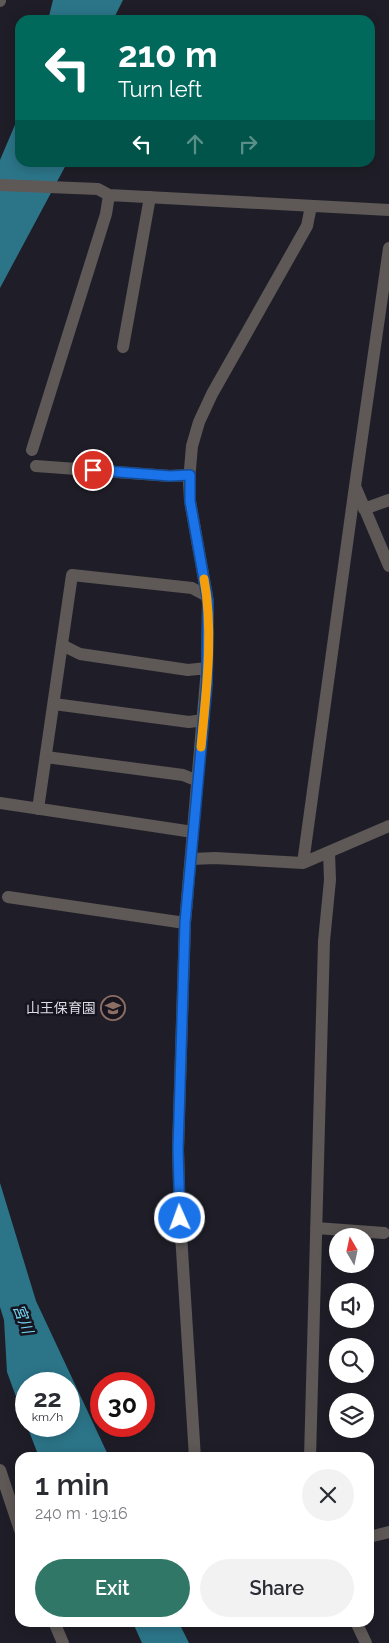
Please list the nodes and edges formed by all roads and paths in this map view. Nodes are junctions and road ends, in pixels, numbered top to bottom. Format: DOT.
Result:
graph roads {
  1 [pos="0,185"];
  2 [pos="104,192"];
  3 [pos="150,197"];
  4 [pos="311,206"];
  5 [pos="389,210"];
  6 [pos="389,248"];
  7 [pos="123,346"];
  8 [pos="32,450"];
  9 [pos="36,466"];
  10 [pos="190,475"];
  11 [pos="354,486"];
  12 [pos="389,500"];
  13 [pos="364,509"];
  14 [pos="389,566"];
  15 [pos="207,596"];
  16 [pos="62,645"];
  17 [pos="207,668"];
  18 [pos="54,704"];
  19 [pos="203,720"];
  20 [pos="46,757"];
  21 [pos="198,781"];
  22 [pos="0,803"];
  23 [pos="38,809"];
  24 [pos="389,826"];
  25 [pos="193,832"];
  26 [pos="329,852"];
  27 [pos="191,858"];
  28 [pos="303,863"];
  29 [pos="8,897"];
  30 [pos="185,923"];
  31 [pos="316,1228"];
  32 [pos="384,1233"];
  33 [pos="195,1452"];
  34 [pos="310,1452"];
  35 [pos="0,1470"];
  36 [pos="15,1515"];
  37 [pos="389,1532"];
  38 [pos="374,1535"];
  39 [pos="56,1627"];
  40 [pos="358,1627"];
  41 [pos="62,1643"];
  42 [pos="366,1643"];
  1 -- 2 [label="street"];
  2 -- 3 [label="street"];
  2 -- 8 [label="street"];
  3 -- 4 [label="street"];
  3 -- 7 [label="street"];
  4 -- 5 [label="street"];
  4 -- 10 [label="street"];
  6 -- 11 [label="street"];
  9 -- 10 [label="street"];
  10 -- 15 [label="street"];
  11 -- 13 [label="street"];
  11 -- 28 [label="street"];
  12 -- 13 [label="street"];
  13 -- 14 [label="street"];
  15 -- 16 [label="street"];
  15 -- 17 [label="street"];
  16 -- 17 [label="street"];
  16 -- 18 [label="street"];
  17 -- 19 [label="street"];
  18 -- 19 [label="street"];
  18 -- 20 [label="street"];
  19 -- 21 [label="street"];
  20 -- 21 [label="street"];
  20 -- 23 [label="street"];
  21 -- 25 [label="street"];
  22 -- 23 [label="street"];
  23 -- 25 [label="street"];
  24 -- 26 [label="street"];
  25 -- 27 [label="street"];
  26 -- 28 [label="street"];
  26 -- 31 [label="street"];
  27 -- 28 [label="street"];
  27 -- 30 [label="street"];
  29 -- 30 [label="street"];
  30 -- 33 [label="street"];
  31 -- 32 [label="street"];
  31 -- 34 [label="street"];
  35 -- 36 [label="street"];
  37 -- 38 [label="street"];
  39 -- 41 [label="street"];
  40 -- 42 [label="street"];
}
